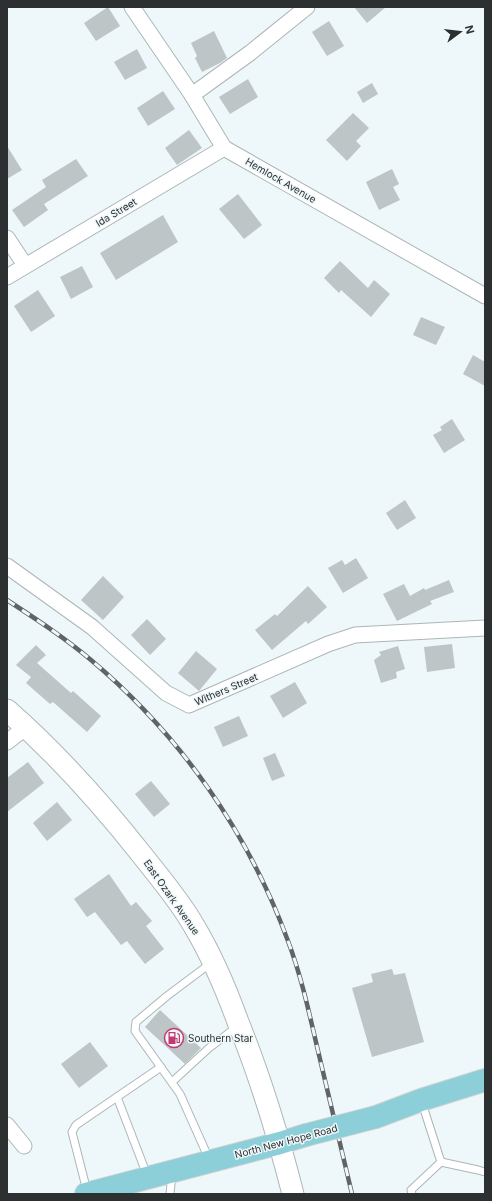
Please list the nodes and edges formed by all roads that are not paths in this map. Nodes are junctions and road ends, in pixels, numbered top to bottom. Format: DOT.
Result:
graph roads {
  1 [pos="132,7"];
  2 [pos="307,7"];
  3 [pos="192,95"];
  4 [pos="224,148"];
  5 [pos="7,238"];
  6 [pos="25,265"];
  7 [pos="7,277"];
  8 [pos="485,296"];
  9 [pos="7,566"];
  10 [pos="485,628"];
  11 [pos="7,710"];
  12 [pos="26,727"];
  13 [pos="7,742"];
  14 [pos="213,962"];
  15 [pos="239,1025"];
  16 [pos="161,1067"];
  17 [pos="485,1080"];
  18 [pos="172,1082"];
  19 [pos="117,1097"];
  20 [pos="421,1100"];
  21 [pos="7,1125"];
  22 [pos="280,1143"];
  23 [pos="24,1146"];
  24 [pos="210,1161"];
  25 [pos="441,1162"];
  26 [pos="173,1171"];
  27 [pos="485,1172"];
  28 [pos="148,1178"];
  29 [pos="87,1194"];
  30 [pos="170,1194"];
  31 [pos="293,1194"];
  32 [pos="412,1194"];
  1 -- 3 [label="street, Hemlock Avenue"];
  2 -- 3 [label="street"];
  3 -- 4 [label="street, Hemlock Avenue"];
  4 -- 6 [label="street, Ida Street"];
  4 -- 8 [label="street, Hemlock Avenue"];
  5 -- 6 [label="street"];
  6 -- 7 [label="street, Ida Street"];
  9 -- 10 [label="street, Withers Street"];
  11 -- 12 [label="main road, East Ozark Avenue"];
  12 -- 13 [label="street"];
  12 -- 14 [label="main road, East Ozark Avenue"];
  14 -- 15 [label="main road, East Ozark Avenue"];
  14 -- 16 [label="lane"];
  15 -- 18 [label="lane"];
  15 -- 22 [label="main road, East Ozark Avenue"];
  16 -- 18 [label="lane"];
  16 -- 19 [label="lane"];
  17 -- 20 [label="main road, North New Hope Road"];
  18 -- 24 [label="lane"];
  19 -- 28 [label="lane"];
  19 -- 29 [label="lane"];
  20 -- 22 [label="main road, North New Hope Road, bridge"];
  20 -- 25 [label="lane"];
  21 -- 23 [label="street"];
  22 -- 24 [label="main road, North New Hope Road"];
  22 -- 31 [label="main road, East Ozark Avenue"];
  24 -- 26 [label="main road, North New Hope Road"];
  25 -- 27 [label="lane"];
  25 -- 32 [label="lane"];
  26 -- 28 [label="main road, North New Hope Road"];
  26 -- 30 [label="lane"];
  28 -- 29 [label="main road, North New Hope Road"];
}
